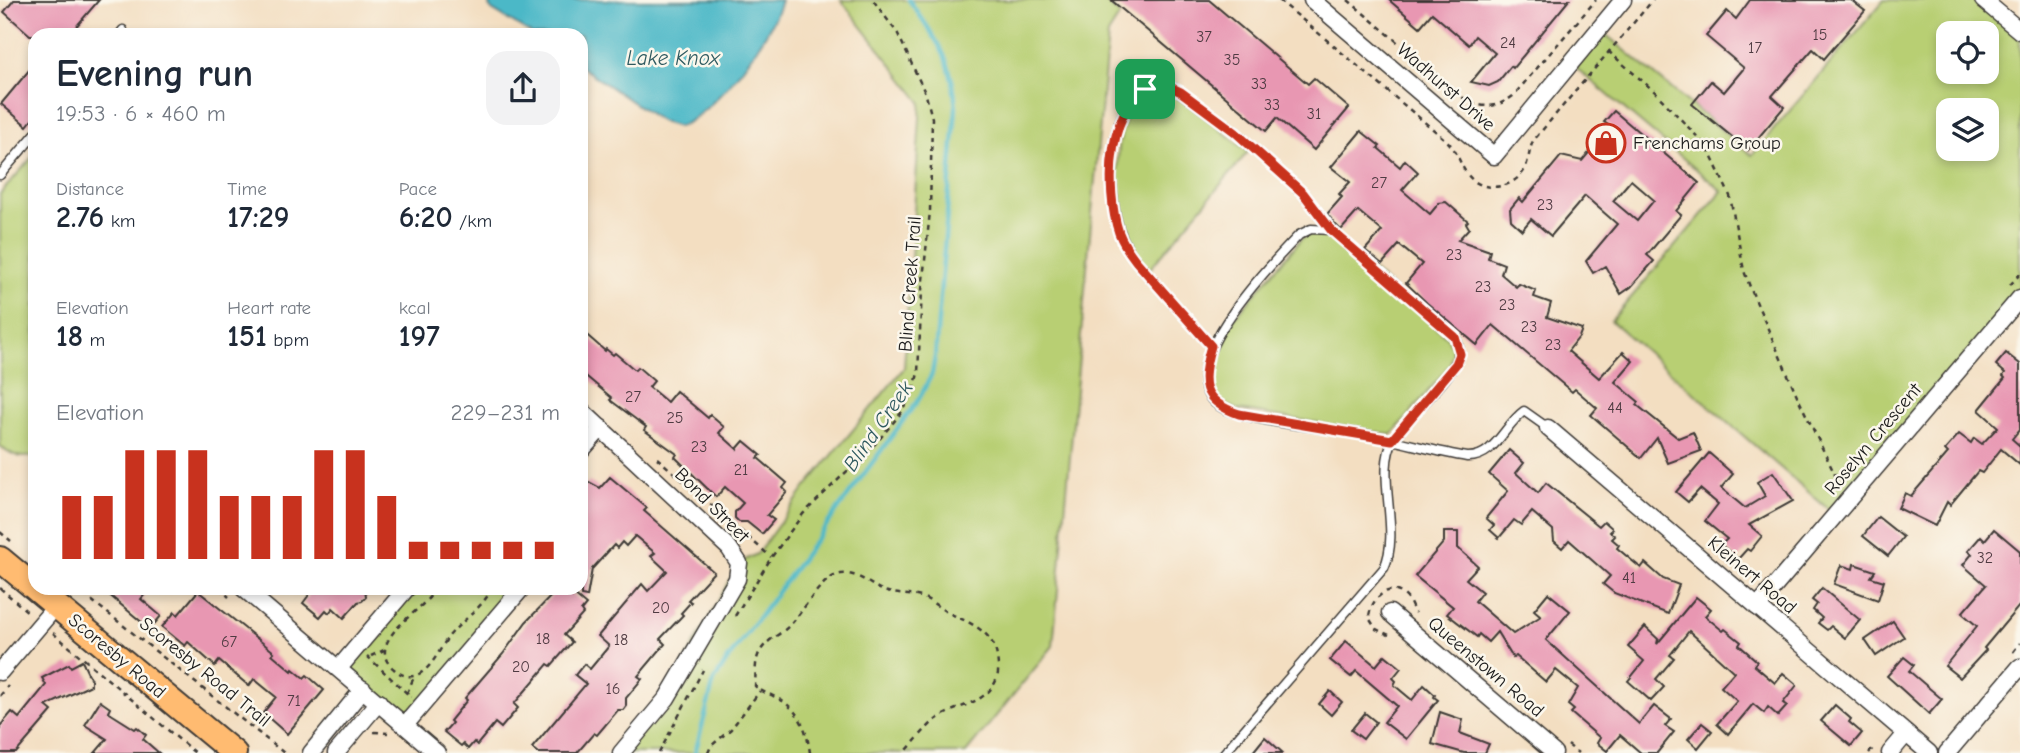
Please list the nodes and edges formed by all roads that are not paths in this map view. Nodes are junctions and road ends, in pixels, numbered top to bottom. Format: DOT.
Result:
graph roads {
  1 [pos="1312,0"];
  2 [pos="1623,0"];
  3 [pos="1983,0"];
  4 [pos="2020,31"];
  5 [pos="28,142"];
  6 [pos="0,175"];
  7 [pos="1331,230"];
  8 [pos="2020,298"];
  9 [pos="1211,346"];
  10 [pos="588,416"];
  11 [pos="601,428"];
  12 [pos="1548,428"];
  13 [pos="1392,440"];
  14 [pos="588,443"];
  15 [pos="0,559"];
  16 [pos="28,582"];
  17 [pos="43,595"];
  18 [pos="251,595"];
  19 [pos="402,595"];
  20 [pos="516,595"];
  21 [pos="56,606"];
  22 [pos="1757,607"];
  23 [pos="1390,613"];
  24 [pos="2020,667"];
  25 [pos="339,668"];
  26 [pos="0,672"];
  27 [pos="363,689"];
  28 [pos="379,702"];
  29 [pos="398,730"];
  30 [pos="1906,734"];
  31 [pos="234,753"];
  32 [pos="312,753"];
  33 [pos="337,753"];
  34 [pos="437,753"];
  35 [pos="621,753"];
  36 [pos="1224,753"];
  37 [pos="1554,753"];
  38 [pos="1890,753"];
  39 [pos="1929,753"];
  40 [pos="1947,753"];
  1 -- 2 [label="street, Wadhurst Drive"];
  3 -- 4 [label="street"];
  5 -- 6 [label="lane"];
  7 -- 9 [label="lane"];
  7 -- 9 [label="lane"];
  7 -- 13 [label="lane"];
  8 -- 22 [label="street, Roselyn Crescent"];
  9 -- 13 [label="lane"];
  10 -- 11 [label="street, Bond Street"];
  11 -- 14 [label="street"];
  11 -- 35 [label="street, Bond Street"];
  12 -- 13 [label="lane"];
  12 -- 22 [label="street, Kleinert Road"];
  13 -- 36 [label="lane"];
  15 -- 16 [label="main road, Scoresby Road"];
  17 -- 21 [label="main road, Scoresby Road"];
  18 -- 25 [label="street"];
  19 -- 25 [label="street"];
  20 -- 29 [label="street"];
  21 -- 26 [label="street"];
  21 -- 31 [label="main road, Scoresby Road"];
  22 -- 30 [label="street, Kleinert Road"];
  23 -- 37 [label="street, Queenstown Road"];
  24 -- 40 [label="street"];
  25 -- 27 [label="street"];
  27 -- 28 [label="street"];
  27 -- 32 [label="street"];
  28 -- 29 [label="street"];
  28 -- 33 [label="street"];
  29 -- 34 [label="street"];
  30 -- 38 [label="street"];
  30 -- 39 [label="street, Kleinert Road"];
}
